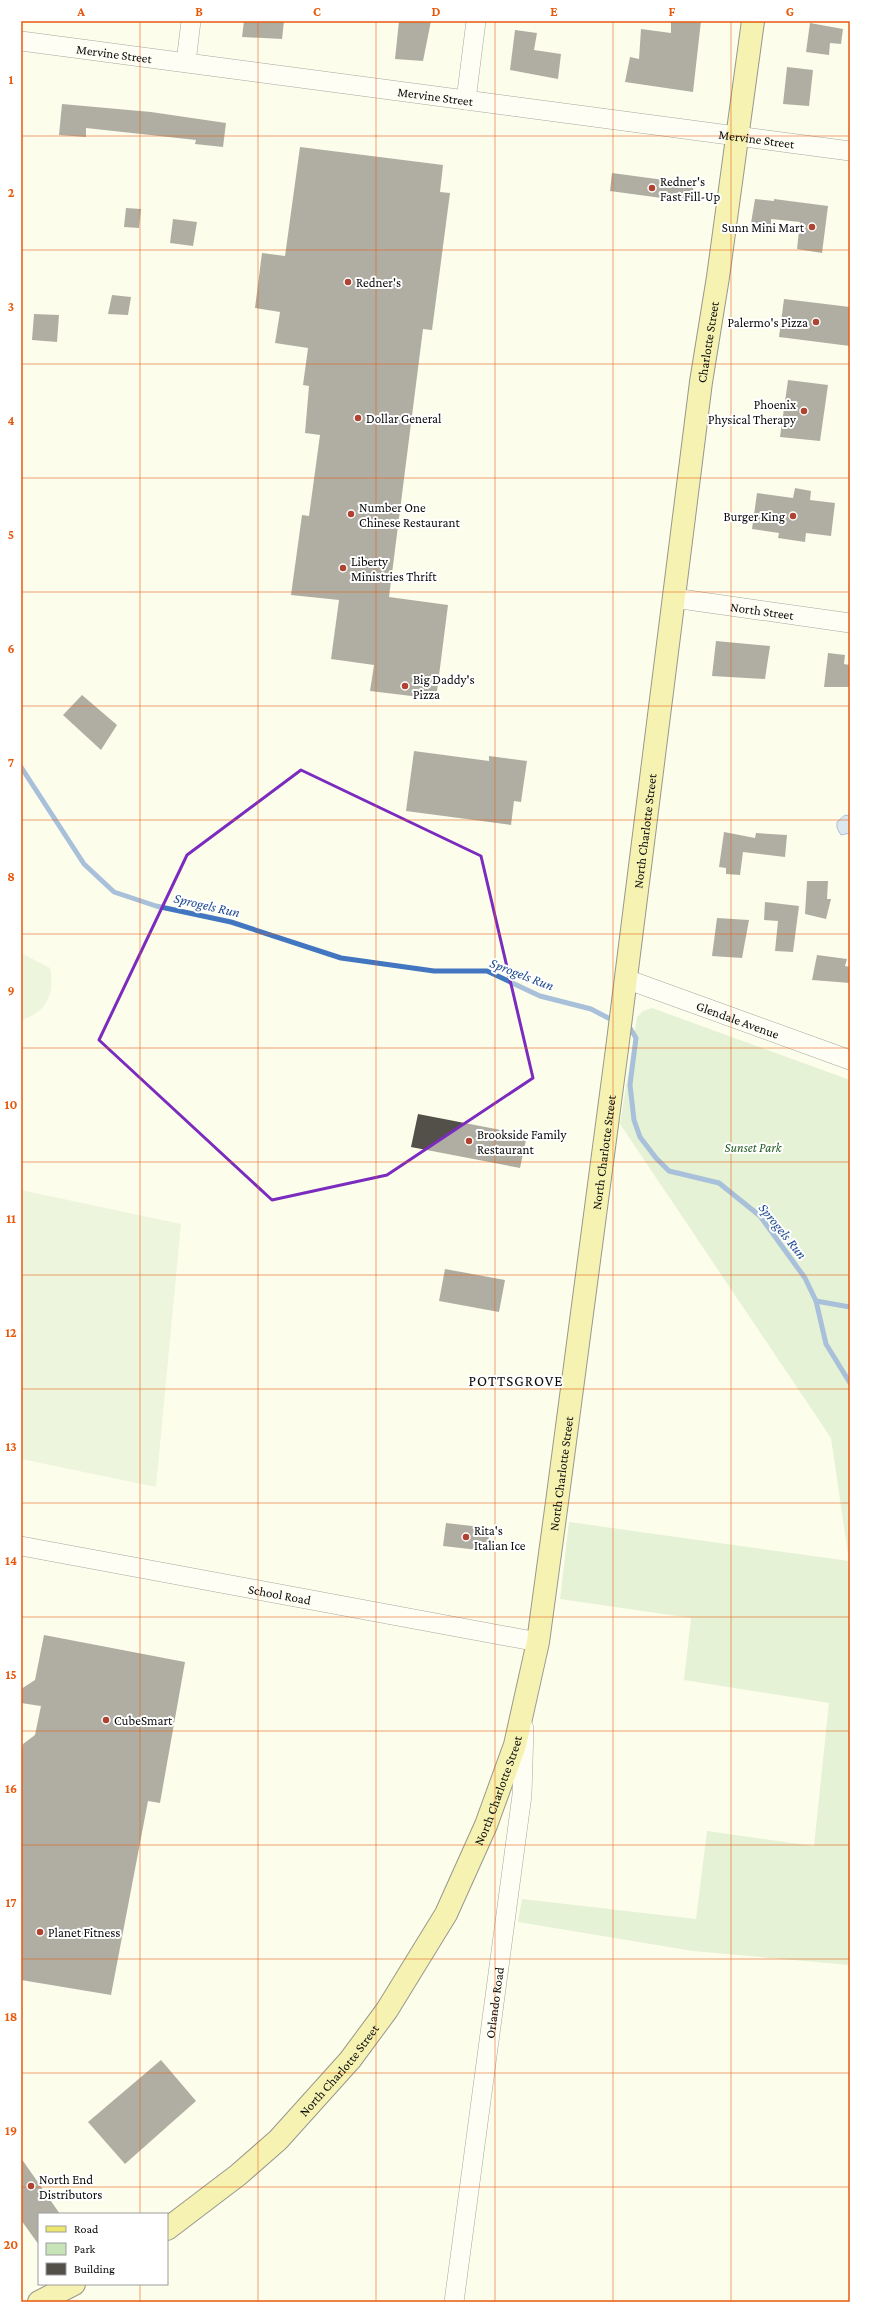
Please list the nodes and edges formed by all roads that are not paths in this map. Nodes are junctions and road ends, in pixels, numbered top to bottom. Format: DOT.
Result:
graph roads {
  1 [pos="191,21"];
  2 [pos="476,21"];
  3 [pos="753,21"];
  4 [pos="21,41"];
  5 [pos="186,62"];
  6 [pos="466,100"];
  7 [pos="737,135"];
  8 [pos="850,151"];
  9 [pos="674,598"];
  10 [pos="850,623"];
  11 [pos="626,979"];
  12 [pos="850,1060"];
  13 [pos="21,1546"];
  14 [pos="538,1642"];
  15 [pos="525,1703"];
  16 [pos="168,2228"];
  17 [pos="72,2285"];
  18 [pos="39,2302"];
  19 [pos="454,2302"];
  1 -- 5 [label="street"];
  2 -- 6 [label="street"];
  3 -- 7 [label="main road"];
  4 -- 5 [label="street, Mervine Street"];
  5 -- 6 [label="street, Mervine Street"];
  6 -- 7 [label="street, Mervine Street"];
  7 -- 8 [label="street, Mervine Street"];
  7 -- 9 [label="main road, Charlotte Street"];
  9 -- 10 [label="street, North Street"];
  9 -- 11 [label="main road, North Charlotte Street"];
  11 -- 12 [label="street, Glendale Avenue"];
  11 -- 14 [label="main road, North Charlotte Street"];
  13 -- 14 [label="street, School Road"];
  14 -- 15 [label="main road, North Charlotte Street"];
  15 -- 16 [label="main road, North Charlotte Street"];
  15 -- 19 [label="street, Orlando Road"];
  17 -- 18 [label="main road"];
}
